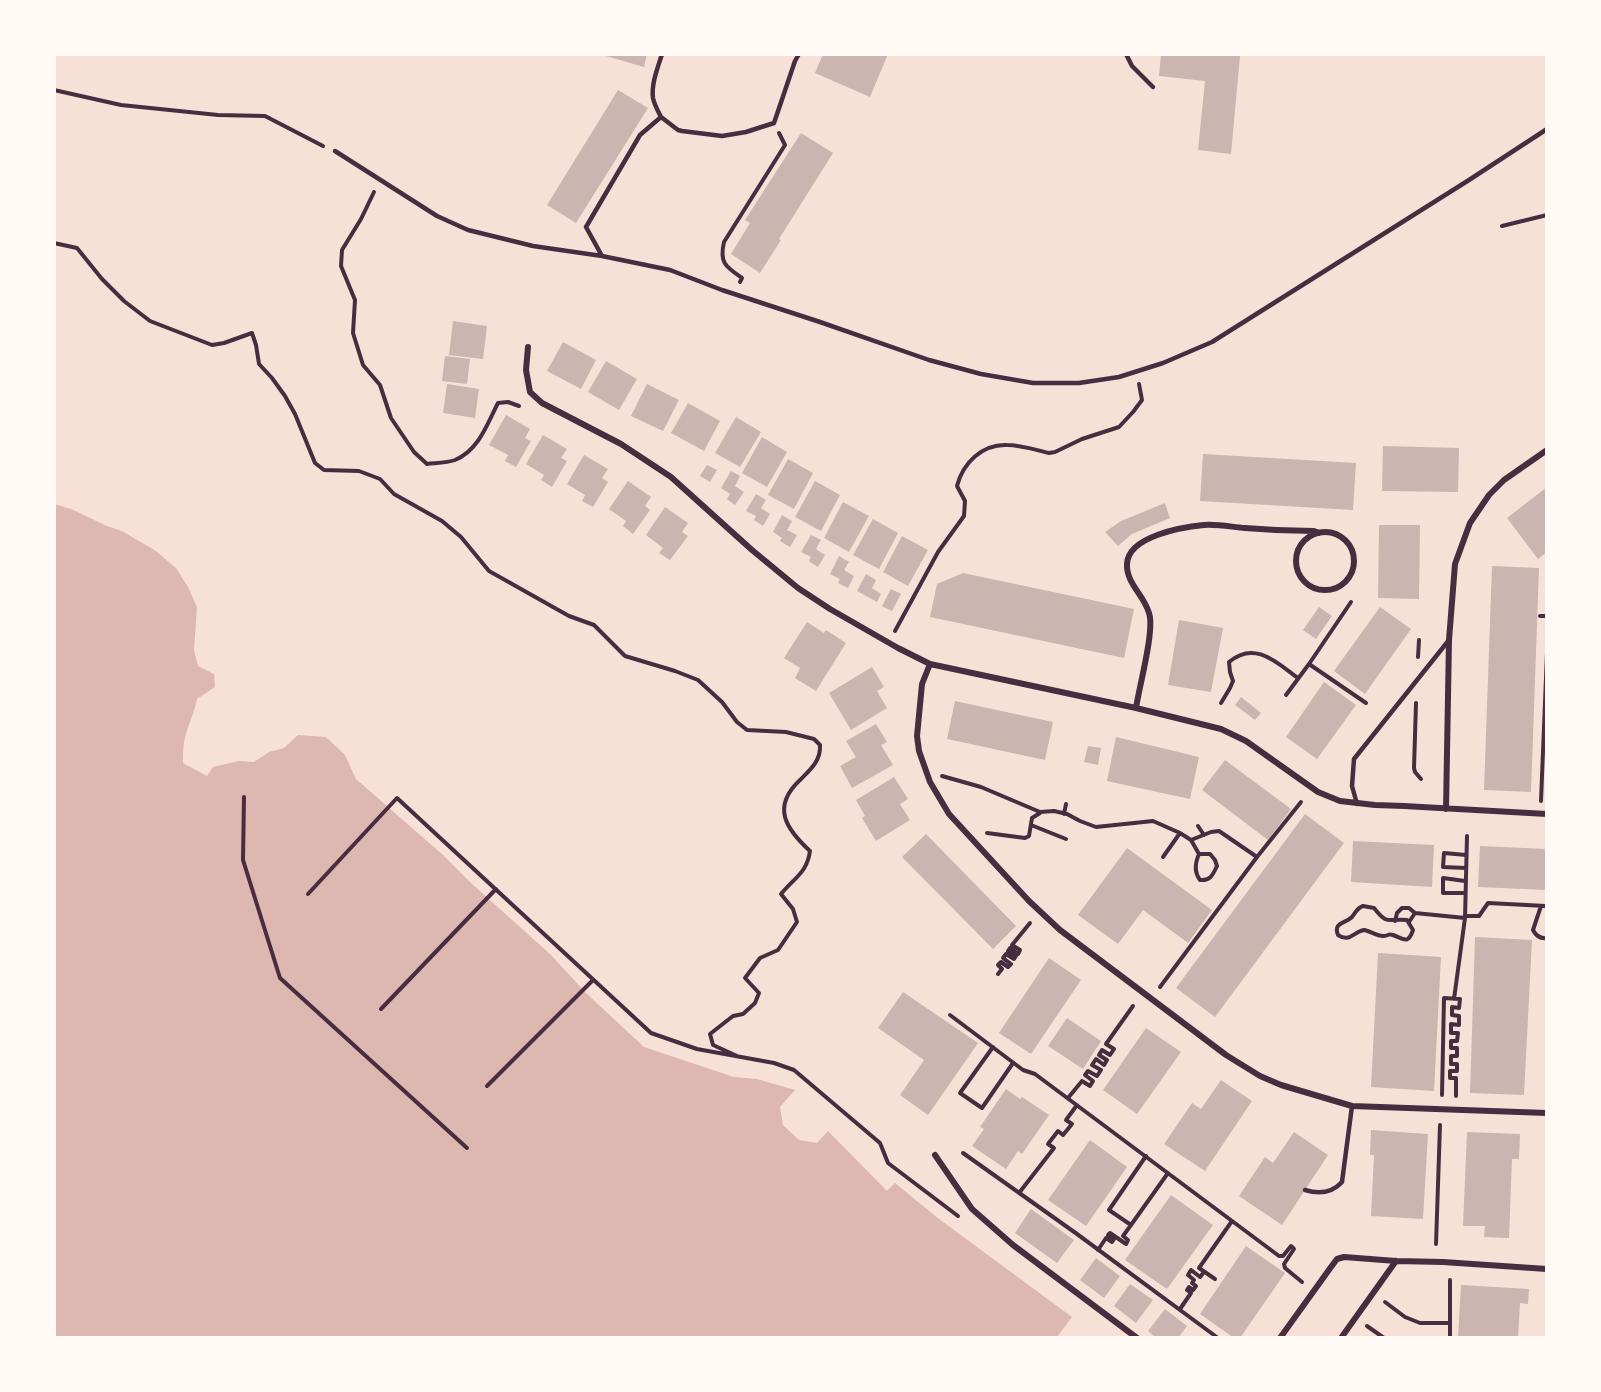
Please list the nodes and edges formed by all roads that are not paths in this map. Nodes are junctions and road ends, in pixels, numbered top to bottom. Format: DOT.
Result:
graph roads {
  1 [pos="662,54"];
  2 [pos="799,54"];
  3 [pos="1126,54"];
  4 [pos="1153,87"];
  5 [pos="661,117"];
  6 [pos="1547,129"];
  7 [pos="335,151"];
  8 [pos="602,256"];
  9 [pos="528,347"];
  10 [pos="1547,450"];
  11 [pos="1319,532"];
  12 [pos="1449,640"];
  13 [pos="930,664"];
  14 [pos="1136,708"];
  15 [pos="1356,804"];
  16 [pos="1446,808"];
  17 [pos="1544,814"];
  18 [pos="1352,1106"];
  19 [pos="1547,1113"];
  20 [pos="935,1155"];
  21 [pos="1305,1190"];
  22 [pos="1396,1261"];
  23 [pos="1547,1269"];
  24 [pos="1137,1338"];
  25 [pos="1280,1338"];
  26 [pos="1341,1338"];
  1 -- 5 [label="lane"];
  2 -- 5 [label="lane"];
  3 -- 4 [label="lane"];
  5 -- 8 [label="lane"];
  6 -- 8 [label="lane"];
  7 -- 8 [label="lane"];
  9 -- 13 [label="street"];
  10 -- 12 [label="street"];
  11 -- 11 [label="street"];
  11 -- 14 [label="street"];
  12 -- 15 [label="lane"];
  12 -- 16 [label="street"];
  13 -- 14 [label="street"];
  13 -- 18 [label="street"];
  14 -- 15 [label="street"];
  15 -- 16 [label="street"];
  16 -- 17 [label="street"];
  18 -- 19 [label="street"];
  18 -- 21 [label="lane"];
  20 -- 24 [label="street"];
  22 -- 23 [label="street"];
  22 -- 25 [label="street"];
  22 -- 26 [label="street"];
}
